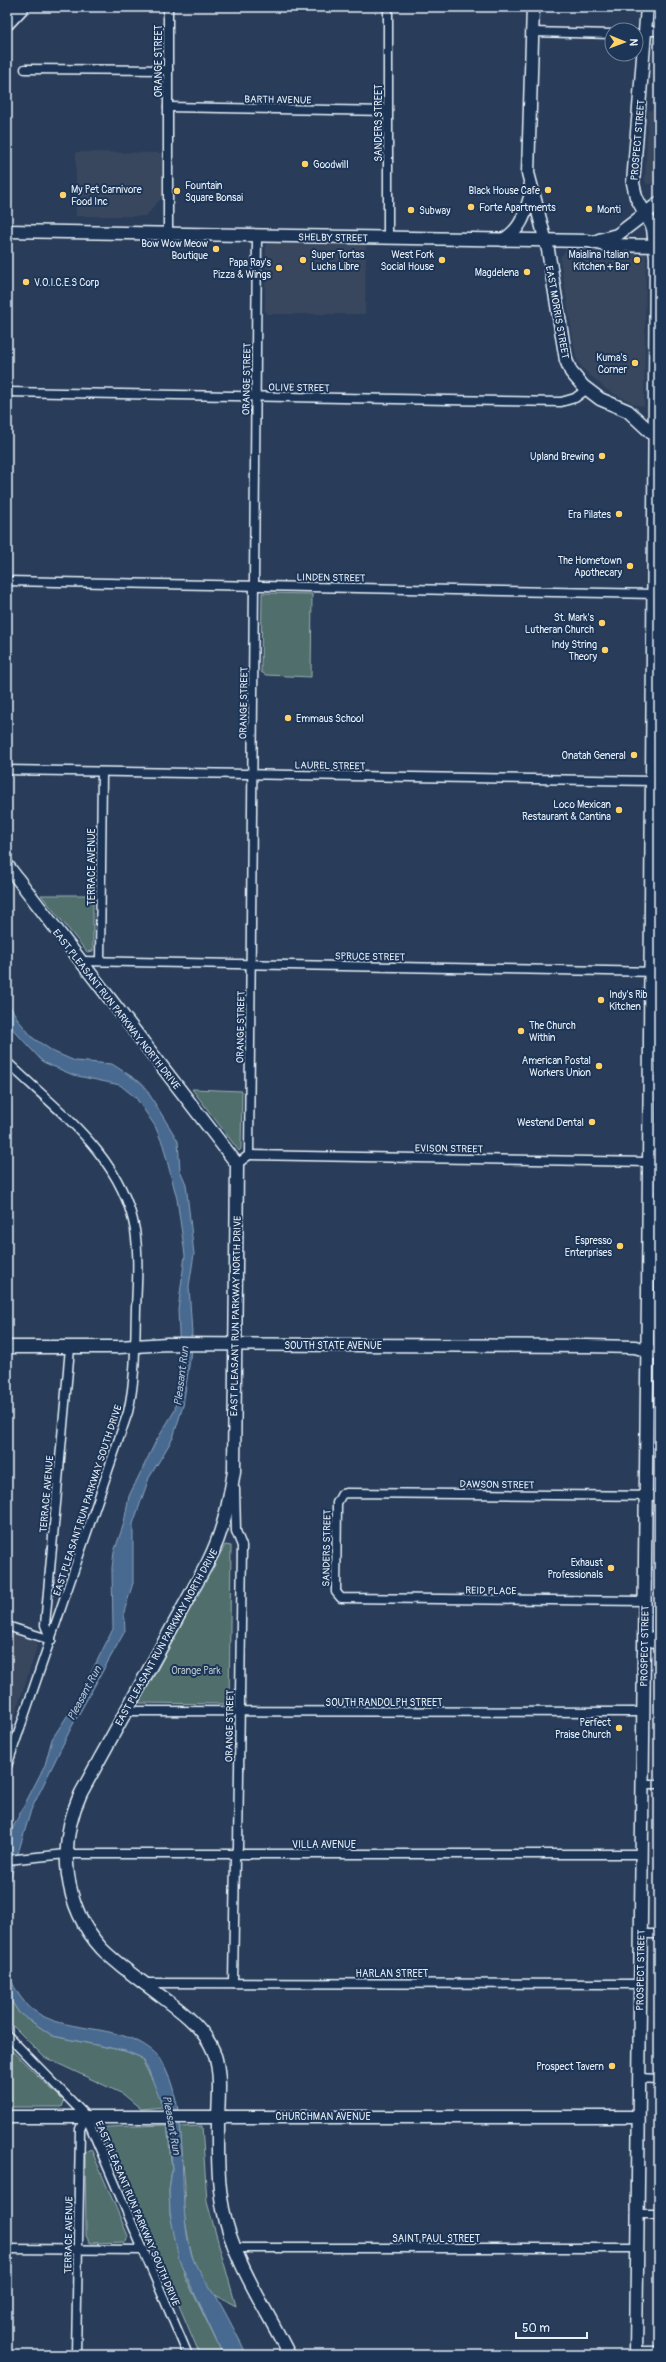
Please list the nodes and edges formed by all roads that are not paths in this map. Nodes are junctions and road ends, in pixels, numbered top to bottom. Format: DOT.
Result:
graph roads {
  1 [pos="21,7"];
  2 [pos="168,7"];
  3 [pos="388,7"];
  4 [pos="532,7"];
  5 [pos="647,7"];
  6 [pos="7,22"];
  7 [pos="644,23"];
  8 [pos="532,32"];
  9 [pos="659,32"];
  10 [pos="644,33"];
  11 [pos="604,34"];
  12 [pos="640,62"];
  13 [pos="25,69"];
  14 [pos="168,70"];
  15 [pos="168,107"];
  16 [pos="388,111"];
  17 [pos="532,192"];
  18 [pos="659,203"];
  19 [pos="646,212"];
  20 [pos="7,231"];
  21 [pos="168,234"];
  22 [pos="258,236"];
  23 [pos="388,238"];
  24 [pos="503,240"];
  25 [pos="545,240"];
  26 [pos="588,241"];
  27 [pos="657,246"];
  28 [pos="586,389"];
  29 [pos="7,392"];
  30 [pos="256,396"];
  31 [pos="656,437"];
  32 [pos="657,457"];
  33 [pos="7,581"];
  34 [pos="254,586"];
  35 [pos="655,594"];
  36 [pos="656,724"];
  37 [pos="7,770"];
  38 [pos="102,772"];
  39 [pos="252,774"];
  40 [pos="652,781"];
  41 [pos="7,864"];
  42 [pos="80,961"];
  43 [pos="100,961"];
  44 [pos="251,964"];
  45 [pos="655,972"];
  46 [pos="7,1062"];
  47 [pos="248,1155"];
  48 [pos="649,1162"];
  49 [pos="237,1164"];
  50 [pos="235,1345"];
  51 [pos="135,1346"];
  52 [pos="7,1347"];
  53 [pos="70,1348"];
  54 [pos="653,1352"];
  55 [pos="234,1471"];
  56 [pos="647,1496"];
  57 [pos="659,1496"];
  58 [pos="338,1499"];
  59 [pos="338,1596"];
  60 [pos="645,1601"];
  61 [pos="7,1626"];
  62 [pos="659,1634"];
  63 [pos="644,1639"];
  64 [pos="51,1640"];
  65 [pos="659,1645"];
  66 [pos="125,1711"];
  67 [pos="239,1711"];
  68 [pos="642,1712"];
  69 [pos="7,1766"];
  70 [pos="642,1784"];
  71 [pos="659,1784"];
  72 [pos="66,1854"];
  73 [pos="236,1854"];
  74 [pos="641,1854"];
  75 [pos="7,1860"];
  76 [pos="640,1934"];
  77 [pos="659,1934"];
  78 [pos="144,1983"];
  79 [pos="233,1983"];
  80 [pos="640,1984"];
  81 [pos="7,2035"];
  82 [pos="638,2078"];
  83 [pos="659,2078"];
  84 [pos="86,2116"];
  85 [pos="218,2116"];
  86 [pos="7,2117"];
  87 [pos="638,2117"];
  88 [pos="637,2214"];
  89 [pos="659,2214"];
  90 [pos="235,2248"];
  91 [pos="637,2248"];
  92 [pos="7,2249"];
  93 [pos="78,2249"];
  94 [pos="144,2250"];
  95 [pos="659,2351"];
  96 [pos="636,2353"];
  97 [pos="76,2355"];
  98 [pos="188,2355"];
  99 [pos="289,2355"];
  1 -- 6 [label="highway"];
  2 -- 14 [label="street, ORANGE STREET"];
  3 -- 16 [label="street, SANDERS STREET"];
  4 -- 8 [label="main road, EAST MORRIS STREET"];
  5 -- 7 [label="main road, PROSPECT STREET"];
  8 -- 11 [label="street"];
  8 -- 17 [label="main road, EAST MORRIS STREET"];
  9 -- 10 [label="street"];
  12 -- 19 [label="main road, PROSPECT STREET"];
  13 -- 14 [label="street"];
  14 -- 15 [label="street, ORANGE STREET"];
  15 -- 16 [label="street, BARTH AVENUE"];
  15 -- 21 [label="street, ORANGE STREET"];
  16 -- 23 [label="street, SANDERS STREET"];
  17 -- 24 [label="main road, EAST MORRIS STREET"];
  17 -- 25 [label="main road, EAST MORRIS STREET"];
  18 -- 19 [label="main road"];
  19 -- 26 [label="main road"];
  19 -- 27 [label="main road, PROSPECT STREET"];
  20 -- 21 [label="main road, SHELBY STREET"];
  21 -- 22 [label="main road, SHELBY STREET"];
  22 -- 23 [label="main road, SHELBY STREET"];
  22 -- 30 [label="street, ORANGE STREET"];
  23 -- 24 [label="main road, SHELBY STREET"];
  24 -- 25 [label="main road, SHELBY STREET"];
  25 -- 26 [label="main road, SHELBY STREET"];
  25 -- 28 [label="main road, EAST MORRIS STREET"];
  26 -- 27 [label="main road, SHELBY STREET"];
  27 -- 31 [label="main road, PROSPECT STREET"];
  28 -- 30 [label="street, OLIVE STREET"];
  28 -- 31 [label="main road, EAST MORRIS STREET"];
  29 -- 30 [label="street, OLIVE STREET"];
  30 -- 34 [label="street, ORANGE STREET"];
  31 -- 32 [label="main road, PROSPECT STREET"];
  32 -- 35 [label="main road, PROSPECT STREET"];
  33 -- 34 [label="street, LINDEN STREET"];
  34 -- 35 [label="street, LINDEN STREET"];
  34 -- 39 [label="street, ORANGE STREET"];
  35 -- 36 [label="main road, PROSPECT STREET"];
  36 -- 40 [label="main road, PROSPECT STREET"];
  37 -- 38 [label="street, LAUREL STREET"];
  38 -- 39 [label="street, LAUREL STREET"];
  38 -- 43 [label="street, TERRACE AVENUE"];
  39 -- 40 [label="street, LAUREL STREET"];
  39 -- 44 [label="street, ORANGE STREET"];
  40 -- 45 [label="main road, PROSPECT STREET"];
  41 -- 42 [label="main road, EAST PLEASANT RUN PARKWAY NORTH DRIVE"];
  42 -- 43 [label="street, SPRUCE STREET"];
  42 -- 49 [label="main road, EAST PLEASANT RUN PARKWAY NORTH DRIVE"];
  43 -- 44 [label="street, SPRUCE STREET"];
  44 -- 45 [label="street, SPRUCE STREET"];
  44 -- 47 [label="street, ORANGE STREET"];
  45 -- 48 [label="main road, PROSPECT STREET"];
  46 -- 51 [label="street, EAST PLEASANT RUN PARKWAY SOUTH DRIVE"];
  47 -- 48 [label="street, EVISON STREET"];
  47 -- 49 [label="street"];
  48 -- 54 [label="main road, PROSPECT STREET"];
  49 -- 50 [label="main road, EAST PLEASANT RUN PARKWAY NORTH DRIVE"];
  50 -- 51 [label="main road, SOUTH STATE AVENUE"];
  50 -- 54 [label="main road, SOUTH STATE AVENUE"];
  50 -- 55 [label="main road, EAST PLEASANT RUN PARKWAY NORTH DRIVE"];
  51 -- 53 [label="main road, SOUTH STATE AVENUE"];
  51 -- 64 [label="street, EAST PLEASANT RUN PARKWAY SOUTH DRIVE"];
  52 -- 53 [label="main road, SOUTH STATE AVENUE"];
  53 -- 64 [label="street, TERRACE AVENUE"];
  54 -- 56 [label="main road, PROSPECT STREET"];
  55 -- 66 [label="main road, EAST PLEASANT RUN PARKWAY NORTH DRIVE"];
  55 -- 67 [label="street, ORANGE STREET"];
  56 -- 57 [label="street, DAWSON STREET"];
  56 -- 58 [label="street, DAWSON STREET"];
  56 -- 60 [label="main road, PROSPECT STREET"];
  58 -- 59 [label="street, SANDERS STREET"];
  59 -- 60 [label="street, REID PLACE"];
  60 -- 63 [label="main road, PROSPECT STREET"];
  61 -- 64 [label="street"];
  62 -- 63 [label="street"];
  63 -- 65 [label="street"];
  63 -- 68 [label="main road, PROSPECT STREET"];
  64 -- 69 [label="street, EAST PLEASANT RUN PARKWAY SOUTH DRIVE"];
  66 -- 67 [label="street, SOUTH RANDOLPH STREET"];
  66 -- 72 [label="main road, EAST PLEASANT RUN PARKWAY NORTH DRIVE"];
  67 -- 68 [label="street, SOUTH RANDOLPH STREET"];
  67 -- 73 [label="street, ORANGE STREET"];
  68 -- 70 [label="main road, PROSPECT STREET"];
  70 -- 71 [label="street"];
  70 -- 74 [label="main road, PROSPECT STREET"];
  72 -- 73 [label="street, VILLA AVENUE"];
  72 -- 75 [label="street, VILLA AVENUE"];
  72 -- 78 [label="main road, EAST PLEASANT RUN PARKWAY NORTH DRIVE"];
  73 -- 74 [label="street, VILLA AVENUE"];
  73 -- 79 [label="street, ORANGE STREET"];
  74 -- 76 [label="main road, PROSPECT STREET"];
  76 -- 77 [label="street"];
  76 -- 80 [label="main road, PROSPECT STREET"];
  78 -- 79 [label="street, HARLAN STREET"];
  78 -- 85 [label="main road, EAST PLEASANT RUN PARKWAY NORTH DRIVE"];
  79 -- 80 [label="street, HARLAN STREET"];
  80 -- 82 [label="main road, PROSPECT STREET"];
  81 -- 84 [label="street, EAST PLEASANT RUN PARKWAY SOUTH DRIVE"];
  82 -- 83 [label="street"];
  82 -- 87 [label="main road, PROSPECT STREET"];
  84 -- 85 [label="main road, CHURCHMAN AVENUE"];
  84 -- 86 [label="main road, CHURCHMAN AVENUE"];
  84 -- 93 [label="street, TERRACE AVENUE"];
  84 -- 94 [label="street, EAST PLEASANT RUN PARKWAY SOUTH DRIVE"];
  85 -- 87 [label="main road, CHURCHMAN AVENUE"];
  85 -- 90 [label="main road, EAST PLEASANT RUN PARKWAY NORTH DRIVE"];
  87 -- 88 [label="main road, PROSPECT STREET"];
  88 -- 89 [label="street"];
  88 -- 91 [label="main road, PROSPECT STREET"];
  90 -- 91 [label="street, SAINT PAUL STREET"];
  90 -- 99 [label="main road, EAST PLEASANT RUN PARKWAY NORTH DRIVE"];
  91 -- 96 [label="main road, PROSPECT STREET"];
  92 -- 93 [label="street"];
  93 -- 94 [label="street"];
  93 -- 97 [label="street, TERRACE AVENUE"];
  94 -- 98 [label="street, EAST PLEASANT RUN PARKWAY SOUTH DRIVE"];
  95 -- 96 [label="street"];
}
